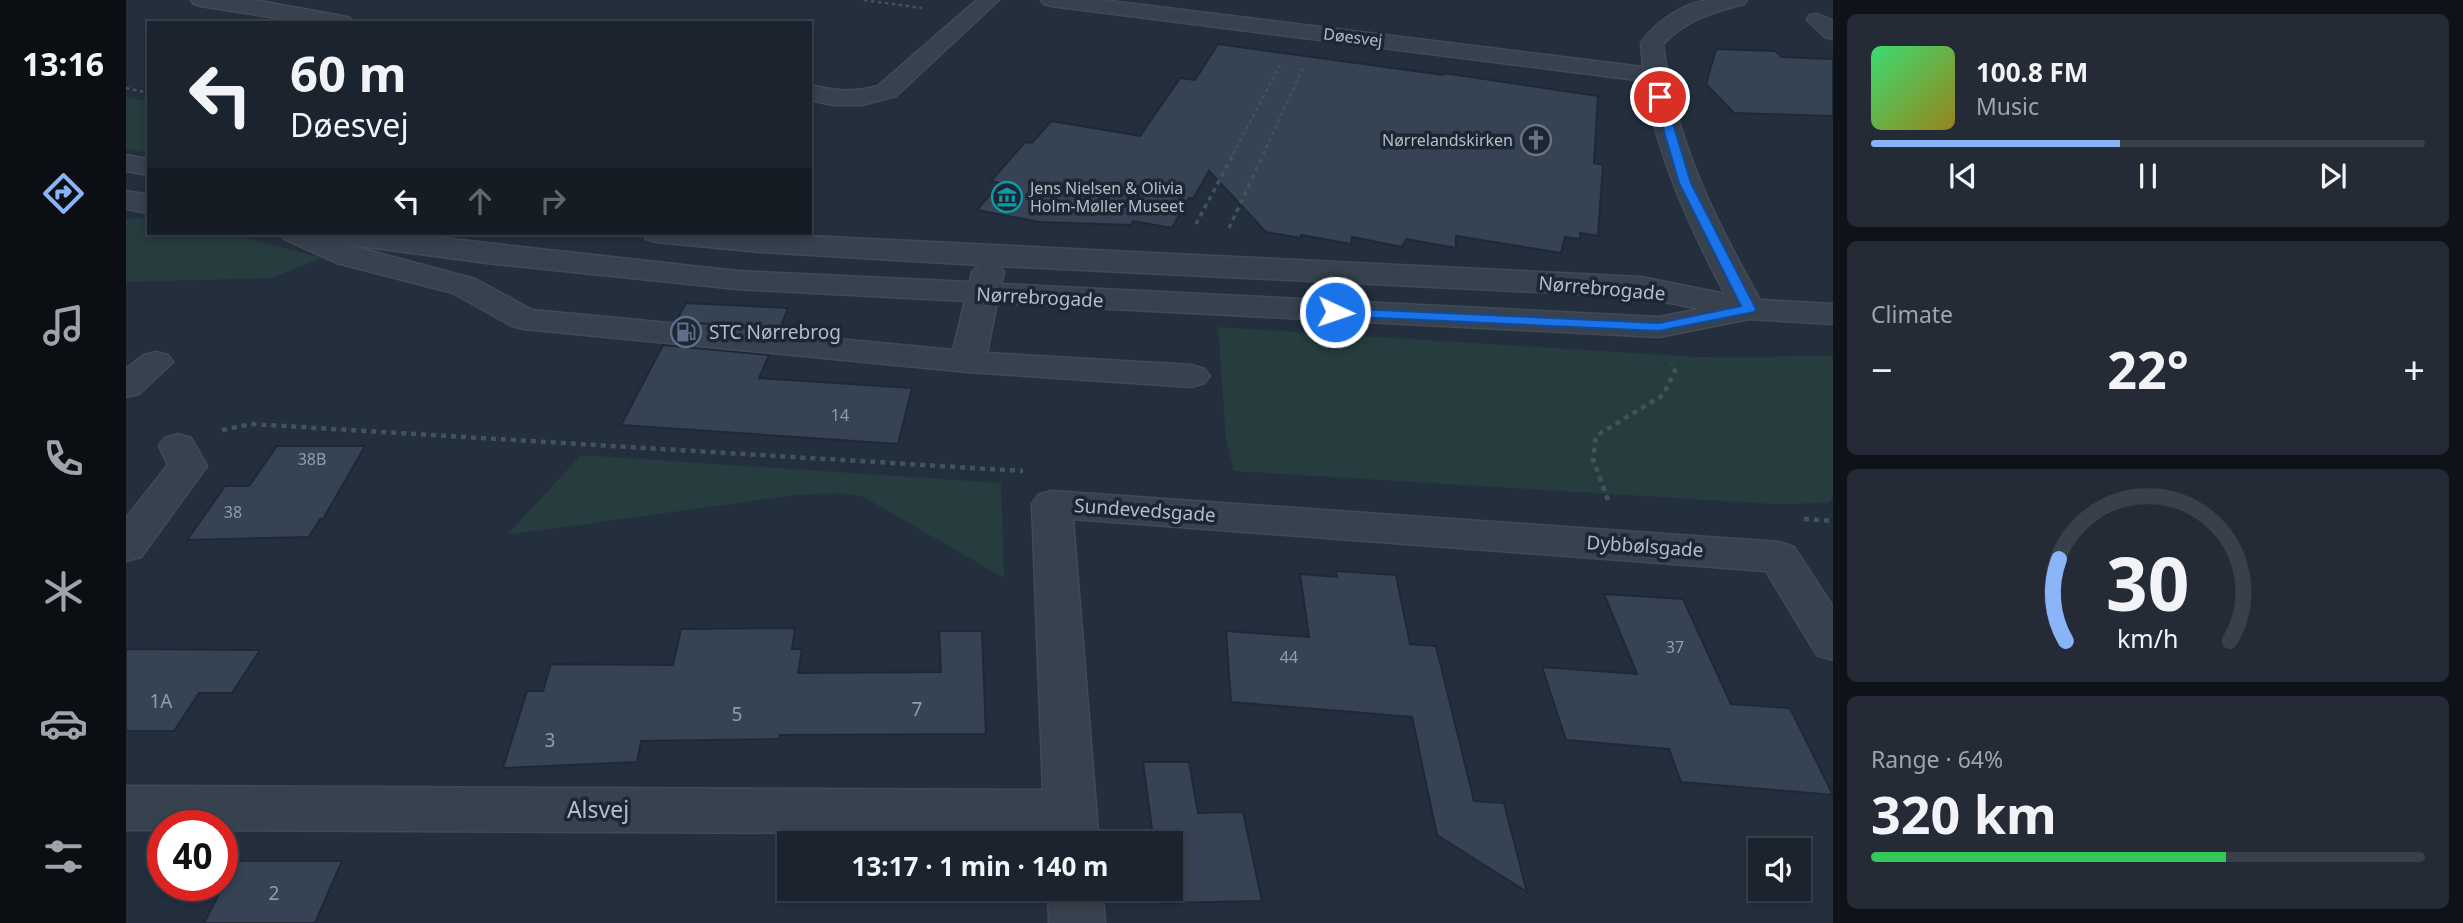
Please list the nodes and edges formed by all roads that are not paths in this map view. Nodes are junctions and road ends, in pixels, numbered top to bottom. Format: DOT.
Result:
graph roads {
  1 [pos="201,0"];
  2 [pos="989,0"];
  3 [pos="1052,0"];
  4 [pos="1737,0"];
  5 [pos="331,21"];
  6 [pos="1653,75"];
  7 [pos="812,92"];
  8 [pos="126,200"];
  9 [pos="147,204"];
  10 [pos="300,235"];
  11 [pos="348,235"];
  12 [pos="678,235"];
  13 [pos="991,256"];
  14 [pos="983,295"];
  15 [pos="1749,309"];
  16 [pos="1833,314"];
  17 [pos="156,362"];
  18 [pos="968,362"];
  19 [pos="1192,376"];
  20 [pos="126,386"];
  21 [pos="178,446"];
  22 [pos="1410,528"];
  23 [pos="126,547"];
  24 [pos="1833,643"];
  25 [pos="126,807"];
  26 [pos="1071,828"];
  27 [pos="1076,901"];
  28 [pos="1077,923"];
  1 -- 5 [label="street"];
  2 -- 7 [label="street"];
  3 -- 6 [label="street, Døesvej"];
  4 -- 6 [label="street"];
  6 -- 15 [label="street"];
  8 -- 9 [label="street"];
  10 -- 18 [label="street"];
  11 -- 14 [label="street, Nørrebrogade"];
  12 -- 13 [label="street, Nørrebrogade"];
  13 -- 14 [label="street"];
  13 -- 15 [label="street, Nørrebrogade"];
  14 -- 15 [label="street, Nørrebrogade"];
  14 -- 18 [label="street"];
  15 -- 16 [label="street, Nørrebrogade"];
  17 -- 20 [label="street"];
  18 -- 19 [label="street"];
  21 -- 23 [label="street"];
  22 -- 24 [label="street, Dybbølsgade"];
  22 -- 26 [label="street, Sundevedsgade"];
  25 -- 26 [label="street, Alsvej"];
  27 -- 28 [label="street"];
}
